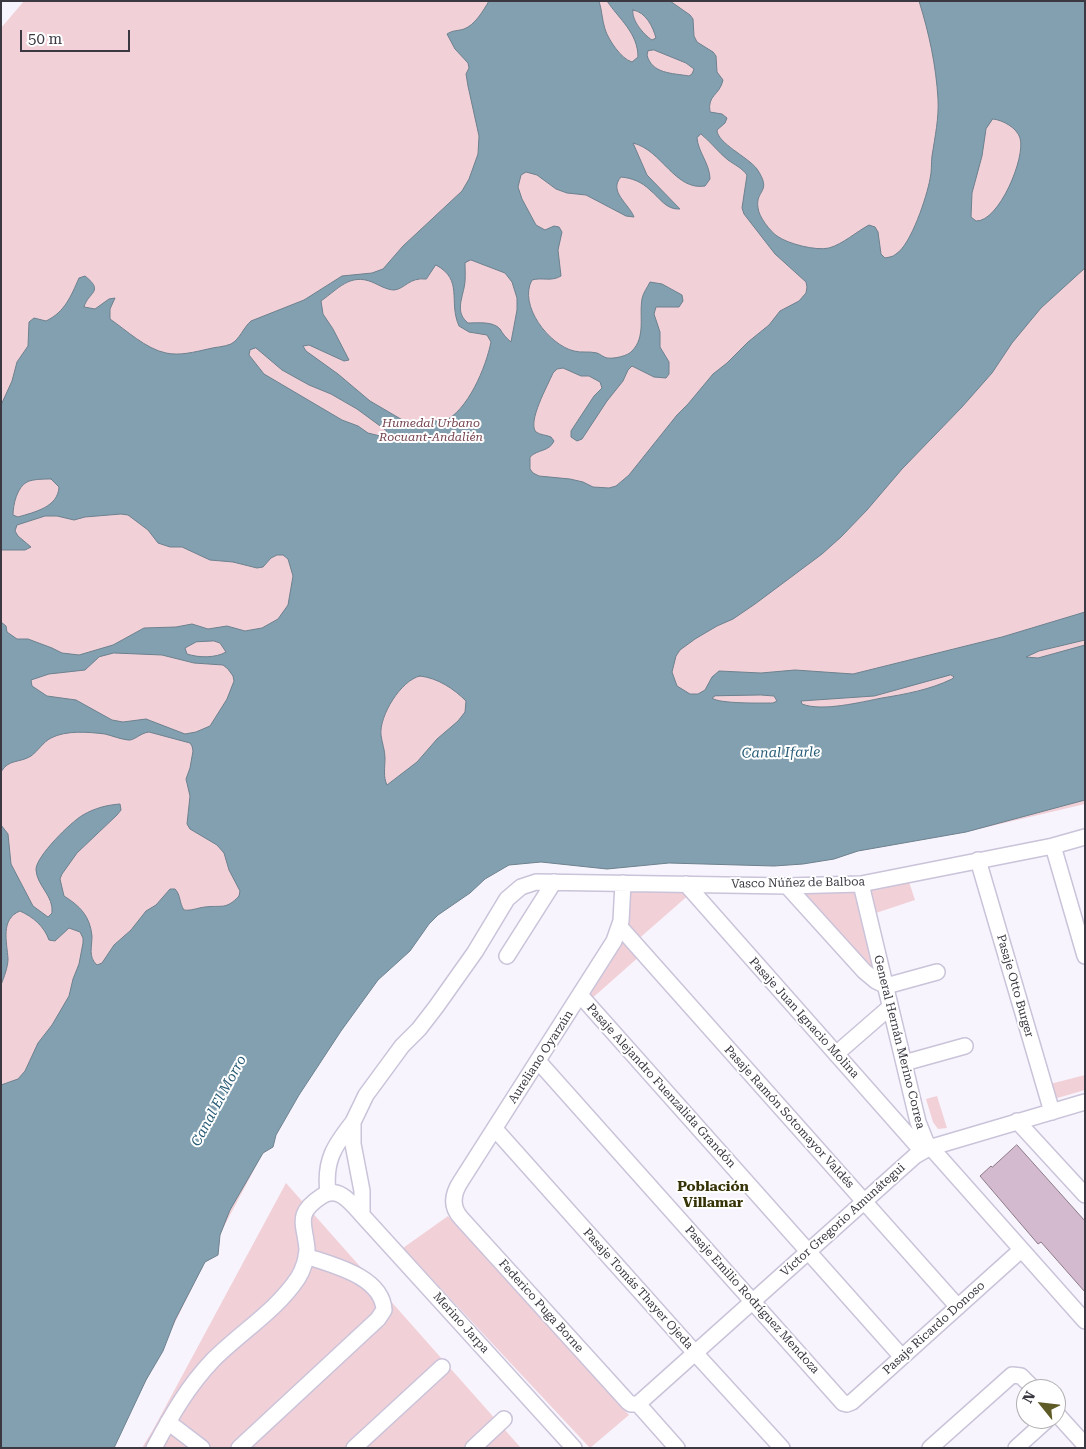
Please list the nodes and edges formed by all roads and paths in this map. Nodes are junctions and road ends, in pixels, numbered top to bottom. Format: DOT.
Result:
graph roads {
  1 [pos="1085,837"];
  2 [pos="1053,846"];
  3 [pos="978,860"];
  4 [pos="554,882"];
  5 [pos="623,883"];
  6 [pos="686,884"];
  7 [pos="861,884"];
  8 [pos="787,886"];
  9 [pos="620,927"];
  10 [pos="507,956"];
  11 [pos="1085,956"];
  12 [pos="937,972"];
  13 [pos="886,986"];
  14 [pos="580,995"];
  15 [pos="890,1007"];
  16 [pos="966,1046"];
  17 [pos="836,1054"];
  18 [pos="538,1061"];
  19 [pos="904,1063"];
  20 [pos="1085,1102"];
  21 [pos="1052,1112"];
  22 [pos="1017,1121"];
  23 [pos="352,1122"];
  24 [pos="494,1128"];
  25 [pos="926,1150"];
  26 [pos="328,1193"];
  27 [pos="1085,1195"];
  28 [pos="454,1199"];
  29 [pos="864,1201"];
  30 [pos="362,1215"];
  31 [pos="1021,1250"];
  32 [pos="808,1252"];
  33 [pos="306,1256"];
  34 [pos="753,1302"];
  35 [pos="958,1307"];
  36 [pos="1085,1321"];
  37 [pos="696,1354"];
  38 [pos="902,1357"];
  39 [pos="442,1367"];
  40 [pos="1024,1379"];
  41 [pos="638,1404"];
  42 [pos="847,1404"];
  43 [pos="504,1419"];
  44 [pos="168,1422"];
  45 [pos="1066,1424"];
  46 [pos="1037,1429"];
  47 [pos="1085,1445"];
  48 [pos="154,1448"];
  49 [pos="202,1448"];
  50 [pos="239,1448"];
  51 [pos="354,1448"];
  52 [pos="473,1448"];
  53 [pos="574,1448"];
  54 [pos="678,1448"];
  55 [pos="782,1448"];
  56 [pos="930,1448"];
  57 [pos="1016,1448"];
  1 -- 2 [label="street, Vasco Núñez de Balboa"];
  2 -- 3 [label="street, Vasco Núñez de Balboa"];
  2 -- 11 [label="street"];
  3 -- 7 [label="street, Vasco Núñez de Balboa"];
  3 -- 21 [label="street, Pasaje Otto Burger"];
  4 -- 5 [label="street, Vasco Núñez de Balboa"];
  4 -- 10 [label="street"];
  4 -- 23 [label="street, Vasco Núñez de Balboa"];
  5 -- 6 [label="street, Vasco Núñez de Balboa"];
  5 -- 9 [label="street, Aureliano Oyarzún"];
  6 -- 8 [label="street, Vasco Núñez de Balboa"];
  6 -- 17 [label="street, Pasaje Juan Ignacio Molina"];
  7 -- 8 [label="street, Vasco Núñez de Balboa"];
  7 -- 13 [label="street, General Hernán Merino Correa"];
  8 -- 13 [label="street"];
  9 -- 14 [label="street, Aureliano Oyarzún"];
  9 -- 29 [label="street, Pasaje Ramón Sotomayor Valdés"];
  12 -- 13 [label="street"];
  13 -- 15 [label="street, General Hernán Merino Correa"];
  14 -- 18 [label="street, Aureliano Oyarzún"];
  14 -- 32 [label="street, Pasaje Alejandro Fuenzalida Grandón"];
  15 -- 17 [label="street"];
  15 -- 19 [label="street, General Hernán Merino Correa"];
  16 -- 19 [label="street"];
  17 -- 25 [label="street, Pasaje Juan Ignacio Molina"];
  18 -- 24 [label="street, Aureliano Oyarzún"];
  18 -- 34 [label="street, Pasaje Emilio Rodríguez Mendoza"];
  19 -- 25 [label="street, General Hernán Merino Correa"];
  20 -- 21 [label="street, Víctor Gregorio Amunátegui"];
  21 -- 22 [label="street, Víctor Gregorio Amunátegui"];
  22 -- 25 [label="street, Víctor Gregorio Amunátegui"];
  22 -- 27 [label="street"];
  23 -- 26 [label="street"];
  23 -- 30 [label="street"];
  24 -- 28 [label="street, Aureliano Oyarzún"];
  24 -- 37 [label="street, Pasaje Tomás Thayer Ojeda"];
  25 -- 29 [label="street, Víctor Gregorio Amunátegui"];
  25 -- 31 [label="street, General Hernán Merino Correa"];
  26 -- 30 [label="street, Merino Jarpa"];
  26 -- 33 [label="street"];
  28 -- 41 [label="street, Federico Puga Borne"];
  29 -- 32 [label="street, Víctor Gregorio Amunátegui"];
  29 -- 35 [label="street, Pasaje Ramón Sotomayor Valdés"];
  30 -- 53 [label="street, Merino Jarpa"];
  31 -- 35 [label="street, Pasaje Ricardo Donoso"];
  31 -- 36 [label="street, General Hernán Merino Correa"];
  32 -- 34 [label="street, Víctor Gregorio Amunátegui"];
  32 -- 38 [label="street, Pasaje Alejandro Fuenzalida Grandón"];
  33 -- 44 [label="street"];
  33 -- 50 [label="street"];
  34 -- 37 [label="street, Víctor Gregorio Amunátegui"];
  34 -- 42 [label="street, Pasaje Emilio Rodríguez Mendoza"];
  35 -- 38 [label="street, Pasaje Ricardo Donoso"];
  37 -- 41 [label="street, Víctor Gregorio Amunátegui"];
  37 -- 55 [label="street, Pasaje Tomás Thayer Ojeda"];
  38 -- 42 [label="street, Pasaje Ricardo Donoso"];
  39 -- 51 [label="street"];
  40 -- 56 [label="street"];
  41 -- 54 [label="street, Federico Puga Borne"];
  43 -- 52 [label="street"];
  44 -- 48 [label="street"];
  44 -- 49 [label="street"];
  45 -- 47 [label="street"];
  46 -- 57 [label="street"];
}
